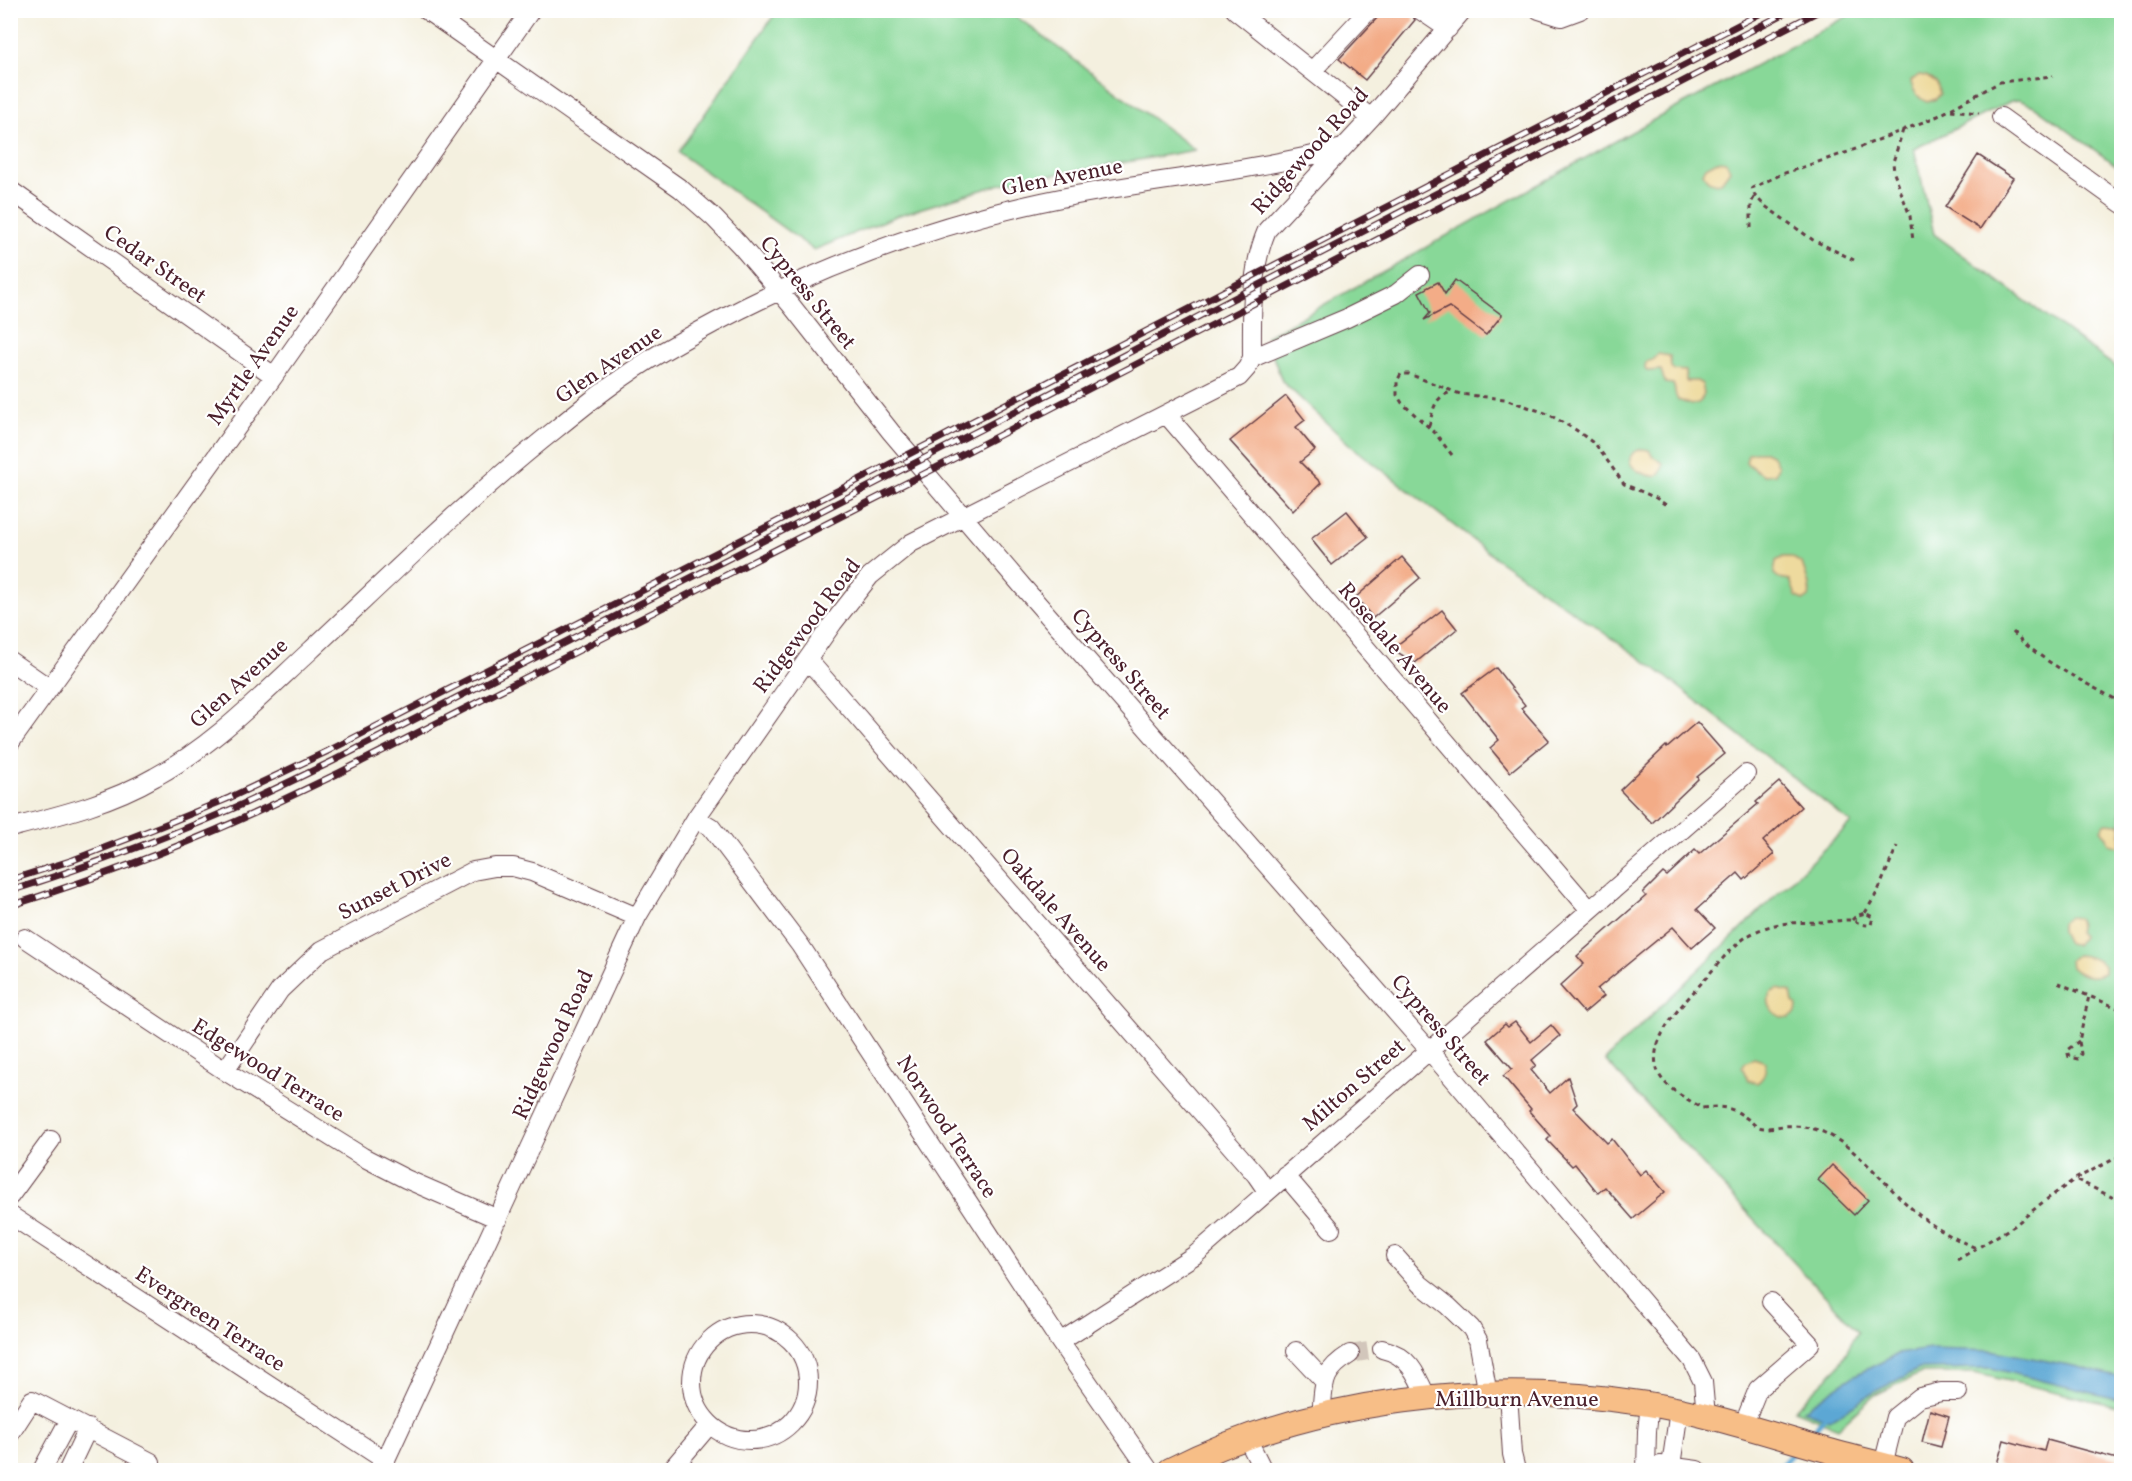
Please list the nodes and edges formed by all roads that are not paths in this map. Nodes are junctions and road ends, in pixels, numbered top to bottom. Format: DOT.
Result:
graph roads {
  1 [pos="426,10"];
  2 [pos="531,10"];
  3 [pos="1235,10"];
  4 [pos="1369,10"];
  5 [pos="1420,10"];
  6 [pos="1463,10"];
  7 [pos="1539,10"];
  8 [pos="1580,10"];
  9 [pos="1448,29"];
  10 [pos="495,59"];
  11 [pos="1312,72"];
  12 [pos="2001,117"];
  13 [pos="1371,118"];
  14 [pos="1342,148"];
  15 [pos="10,190"];
  16 [pos="2121,204"];
  17 [pos="1420,275"];
  18 [pos="779,291"];
  19 [pos="1252,358"];
  20 [pos="274,376"];
  21 [pos="1166,414"];
  22 [pos="965,516"];
  23 [pos="808,660"];
  24 [pos="10,661"];
  25 [pos="49,688"];
  26 [pos="10,743"];
  27 [pos="1746,774"];
  28 [pos="696,818"];
  29 [pos="10,828"];
  30 [pos="1590,910"];
  31 [pos="637,916"];
  32 [pos="25,938"];
  33 [pos="1429,1050"];
  34 [pos="225,1071"];
  35 [pos="51,1140"];
  36 [pos="1285,1174"];
  37 [pos="1267,1191"];
  38 [pos="10,1196"];
  39 [pos="10,1215"];
  40 [pos="498,1219"];
  41 [pos="1331,1229"];
  42 [pos="1395,1256"];
  43 [pos="1771,1302"];
  44 [pos="1060,1342"];
  45 [pos="1382,1349"];
  46 [pos="1296,1351"];
  47 [pos="1350,1354"];
  48 [pos="1325,1382"];
  49 [pos="1958,1392"];
  50 [pos="1498,1394"];
  51 [pos="1427,1398"];
  52 [pos="1650,1404"];
  53 [pos="1679,1410"];
  54 [pos="1321,1416"];
  55 [pos="1706,1416"];
  56 [pos="69,1420"];
  57 [pos="710,1424"];
  58 [pos="88,1428"];
  59 [pos="1754,1429"];
  60 [pos="10,1434"];
  61 [pos="1247,1438"];
  62 [pos="151,1462"];
  63 [pos="384,1466"];
  64 [pos="1671,1466"];
  65 [pos="1646,1467"];
  66 [pos="1888,1469"];
  67 [pos="42,1470"];
  68 [pos="68,1470"];
  69 [pos="671,1470"];
  70 [pos="1149,1470"];
  71 [pos="1170,1470"];
  72 [pos="1263,1470"];
  73 [pos="1516,1470"];
  74 [pos="1697,1470"];
  1 -- 10 [label="street, Cypress Street"];
  2 -- 10 [label="street, Myrtle Avenue"];
  3 -- 11 [label="street"];
  4 -- 11 [label="street"];
  5 -- 9 [label="street"];
  6 -- 9 [label="street, Ridgewood Road"];
  7 -- 8 [label="street"];
  9 -- 13 [label="street, Ridgewood Road"];
  10 -- 18 [label="street, Cypress Street"];
  10 -- 20 [label="street, Myrtle Avenue"];
  11 -- 13 [label="street"];
  12 -- 16 [label="street"];
  13 -- 14 [label="street, Ridgewood Road"];
  14 -- 18 [label="street, Glen Avenue"];
  14 -- 19 [label="street, Ridgewood Road"];
  15 -- 20 [label="street, Cedar Street"];
  17 -- 19 [label="street"];
  18 -- 22 [label="street, Cypress Street"];
  18 -- 29 [label="street, Glen Avenue"];
  19 -- 21 [label="street, Ridgewood Road"];
  20 -- 25 [label="street, Myrtle Avenue"];
  21 -- 22 [label="street, Ridgewood Road"];
  21 -- 30 [label="street, Rosedale Avenue"];
  22 -- 23 [label="street, Ridgewood Road"];
  22 -- 33 [label="street, Cypress Street"];
  23 -- 28 [label="street, Ridgewood Road"];
  23 -- 37 [label="street, Oakdale Avenue"];
  24 -- 25 [label="street"];
  25 -- 26 [label="street, Myrtle Avenue"];
  27 -- 30 [label="street, Milton Street"];
  28 -- 31 [label="street, Ridgewood Road"];
  28 -- 44 [label="street, Norwood Terrace"];
  30 -- 33 [label="street, Milton Street"];
  31 -- 34 [label="street, Sunset Drive"];
  31 -- 40 [label="street, Ridgewood Road"];
  32 -- 34 [label="street, Edgewood Terrace"];
  33 -- 36 [label="street, Milton Street"];
  33 -- 55 [label="street, Cypress Street"];
  34 -- 40 [label="street, Edgewood Terrace"];
  35 -- 38 [label="street"];
  36 -- 37 [label="street, Milton Street"];
  36 -- 41 [label="street"];
  37 -- 44 [label="street, Milton Street"];
  39 -- 63 [label="street, Evergreen Terrace"];
  40 -- 63 [label="street, Ridgewood Road"];
  42 -- 50 [label="street"];
  43 -- 59 [label="street"];
  44 -- 70 [label="street, Norwood Terrace"];
  45 -- 51 [label="street"];
  46 -- 48 [label="street"];
  47 -- 48 [label="street"];
  48 -- 54 [label="street"];
  49 -- 66 [label="street"];
  50 -- 51 [label="main road, Millburn Avenue"];
  50 -- 52 [label="main road, Millburn Avenue"];
  50 -- 73 [label="street"];
  51 -- 54 [label="main road, Millburn Avenue"];
  52 -- 53 [label="main road, Millburn Avenue"];
  52 -- 65 [label="street"];
  53 -- 55 [label="main road, Millburn Avenue"];
  53 -- 64 [label="street"];
  54 -- 61 [label="main road, Millburn Avenue"];
  55 -- 59 [label="main road, Millburn Avenue"];
  56 -- 58 [label="street"];
  56 -- 60 [label="street"];
  56 -- 67 [label="street"];
  57 -- 57 [label="street"];
  57 -- 69 [label="street"];
  58 -- 62 [label="street"];
  58 -- 68 [label="street"];
  59 -- 66 [label="main road, Millburn Avenue"];
  61 -- 71 [label="main road, Millburn Avenue"];
  61 -- 72 [label="street"];
  64 -- 65 [label="street"];
  64 -- 74 [label="street"];
}
